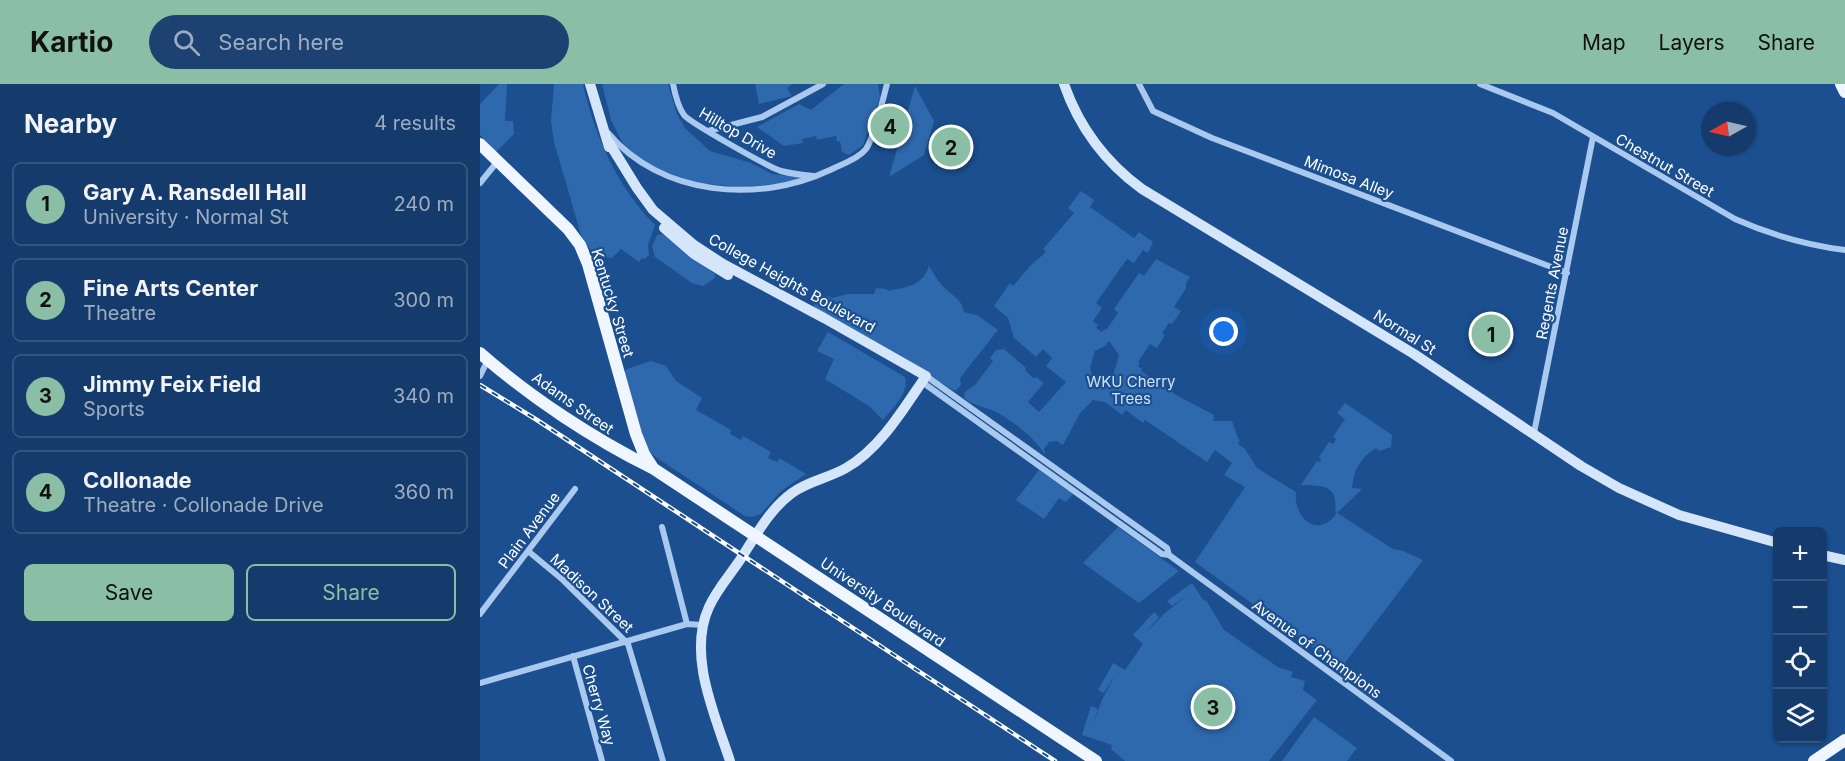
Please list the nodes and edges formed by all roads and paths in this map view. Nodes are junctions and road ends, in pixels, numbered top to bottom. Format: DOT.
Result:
graph roads {
  1 [pos="590,84"];
  2 [pos="673,84"];
  3 [pos="823,84"];
  4 [pos="882,84"];
  5 [pos="887,84"];
  6 [pos="1064,84"];
  7 [pos="1139,84"];
  8 [pos="1480,84"];
  9 [pos="1841,84"];
  10 [pos="1489,86"];
  11 [pos="1845,92"];
  12 [pos="884,95"];
  13 [pos="603,128"];
  14 [pos="708,131"];
  15 [pos="1593,137"];
  16 [pos="480,144"];
  17 [pos="497,162"];
  18 [pos="813,176"];
  19 [pos="480,183"];
  20 [pos="1845,250"];
  21 [pos="1567,273"];
  22 [pos="484,357"];
  23 [pos="480,376"];
  24 [pos="924,379"];
  25 [pos="1534,433"];
  26 [pos="654,469"];
  27 [pos="575,489"];
  28 [pos="662,527"];
  29 [pos="755,536"];
  30 [pos="1773,542"];
  31 [pos="528,551"];
  32 [pos="1827,556"];
  33 [pos="1845,561"];
  34 [pos="482,606"];
  35 [pos="480,614"];
  36 [pos="687,624"];
  37 [pos="703,625"];
  38 [pos="626,640"];
  39 [pos="573,656"];
  40 [pos="480,683"];
  41 [pos="1845,740"];
  42 [pos="602,761"];
  43 [pos="663,761"];
  44 [pos="730,761"];
  45 [pos="1096,761"];
  46 [pos="1451,761"];
  47 [pos="1814,761"];
  1 -- 13 [label="street, College Heights Boulevard"];
  2 -- 14 [label="street, Hilltop Drive"];
  3 -- 14 [label="street"];
  4 -- 12 [label="street"];
  5 -- 12 [label="street"];
  6 -- 25 [label="street, Normal St"];
  7 -- 21 [label="street, Mimosa Alley"];
  8 -- 10 [label="street, Chestnut Street"];
  9 -- 11 [label="main road"];
  10 -- 15 [label="street, Chestnut Street"];
  12 -- 18 [label="street"];
  13 -- 18 [label="street"];
  13 -- 24 [label="street, College Heights Boulevard"];
  14 -- 18 [label="street, Hilltop Drive"];
  15 -- 20 [label="street, Chestnut Street"];
  15 -- 21 [label="street, Regents Avenue"];
  16 -- 17 [label="main road, Kentucky Street"];
  17 -- 19 [label="street"];
  17 -- 26 [label="main road, Kentucky Street"];
  21 -- 25 [label="street, Regents Avenue"];
  22 -- 23 [label="street"];
  22 -- 26 [label="main road, Adams Street"];
  24 -- 29 [label="street"];
  24 -- 46 [label="street, Avenue of Champions"];
  25 -- 30 [label="street, Normal St"];
  26 -- 29 [label="main road, University Boulevard"];
  27 -- 31 [label="street, Plain Avenue"];
  28 -- 36 [label="street"];
  29 -- 37 [label="street"];
  29 -- 45 [label="main road, University Boulevard"];
  31 -- 34 [label="street, Plain Avenue"];
  31 -- 38 [label="street, Madison Street"];
  32 -- 33 [label="street"];
  34 -- 35 [label="street, Plain Avenue"];
  36 -- 37 [label="street"];
  36 -- 38 [label="street"];
  37 -- 44 [label="street"];
  38 -- 39 [label="street"];
  38 -- 43 [label="street, Madison Street"];
  39 -- 40 [label="street"];
  39 -- 42 [label="street, Cherry Way"];
  41 -- 47 [label="main road"];
}
